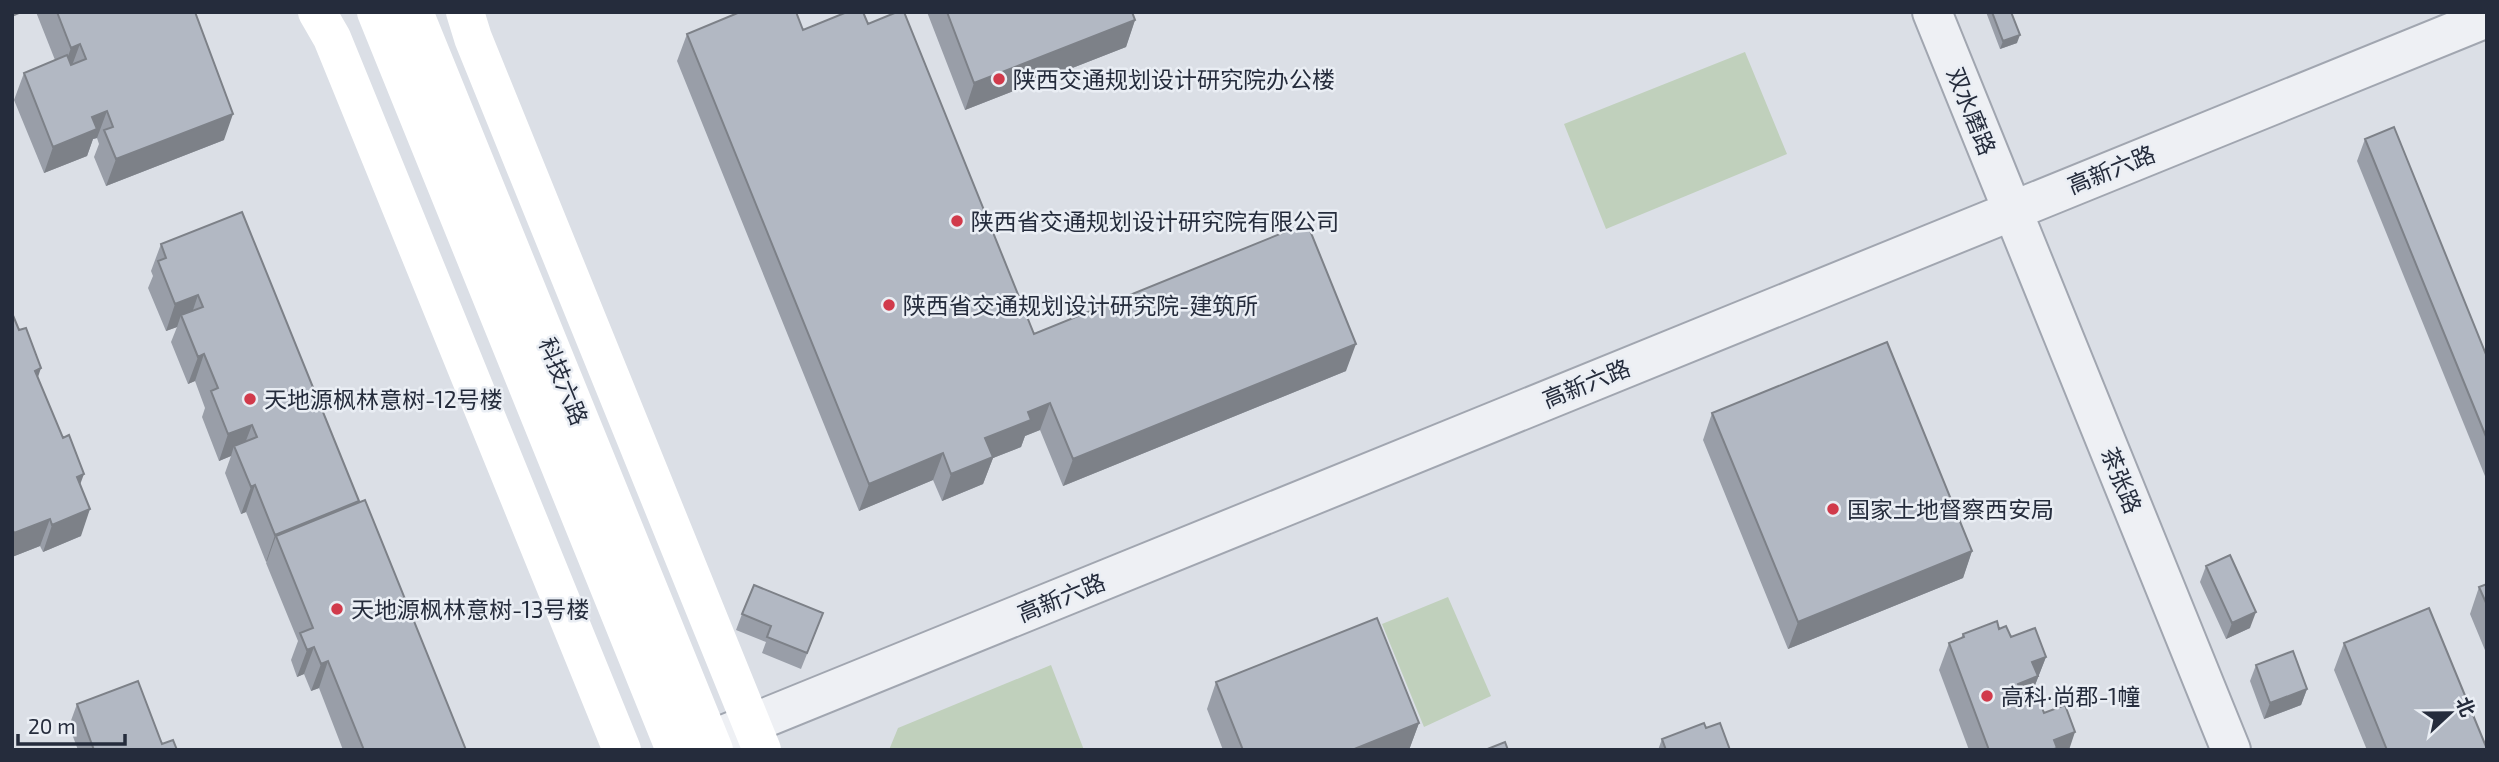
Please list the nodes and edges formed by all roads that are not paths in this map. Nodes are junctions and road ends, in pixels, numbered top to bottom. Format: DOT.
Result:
graph roads {
  1 [pos="317,12"];
  2 [pos="376,12"];
  3 [pos="414,12"];
  4 [pos="466,12"];
  5 [pos="1932,12"];
  6 [pos="2487,18"];
  7 [pos="2013,209"];
  8 [pos="757,736"];
  9 [pos="696,747"];
  10 [pos="622,750"];
  11 [pos="2231,750"];
  1 -- 10 [label="main road"];
  2 -- 9 [label="main road, 科技六路"];
  3 -- 9 [label="main road, 科技六路"];
  4 -- 8 [label="main road"];
  5 -- 7 [label="street, 双水磨路"];
  6 -- 7 [label="street, 高新六路"];
  7 -- 8 [label="street, 高新六路"];
  7 -- 11 [label="street, 茶张路"];
  8 -- 9 [label="street, 高新六路"];
}
